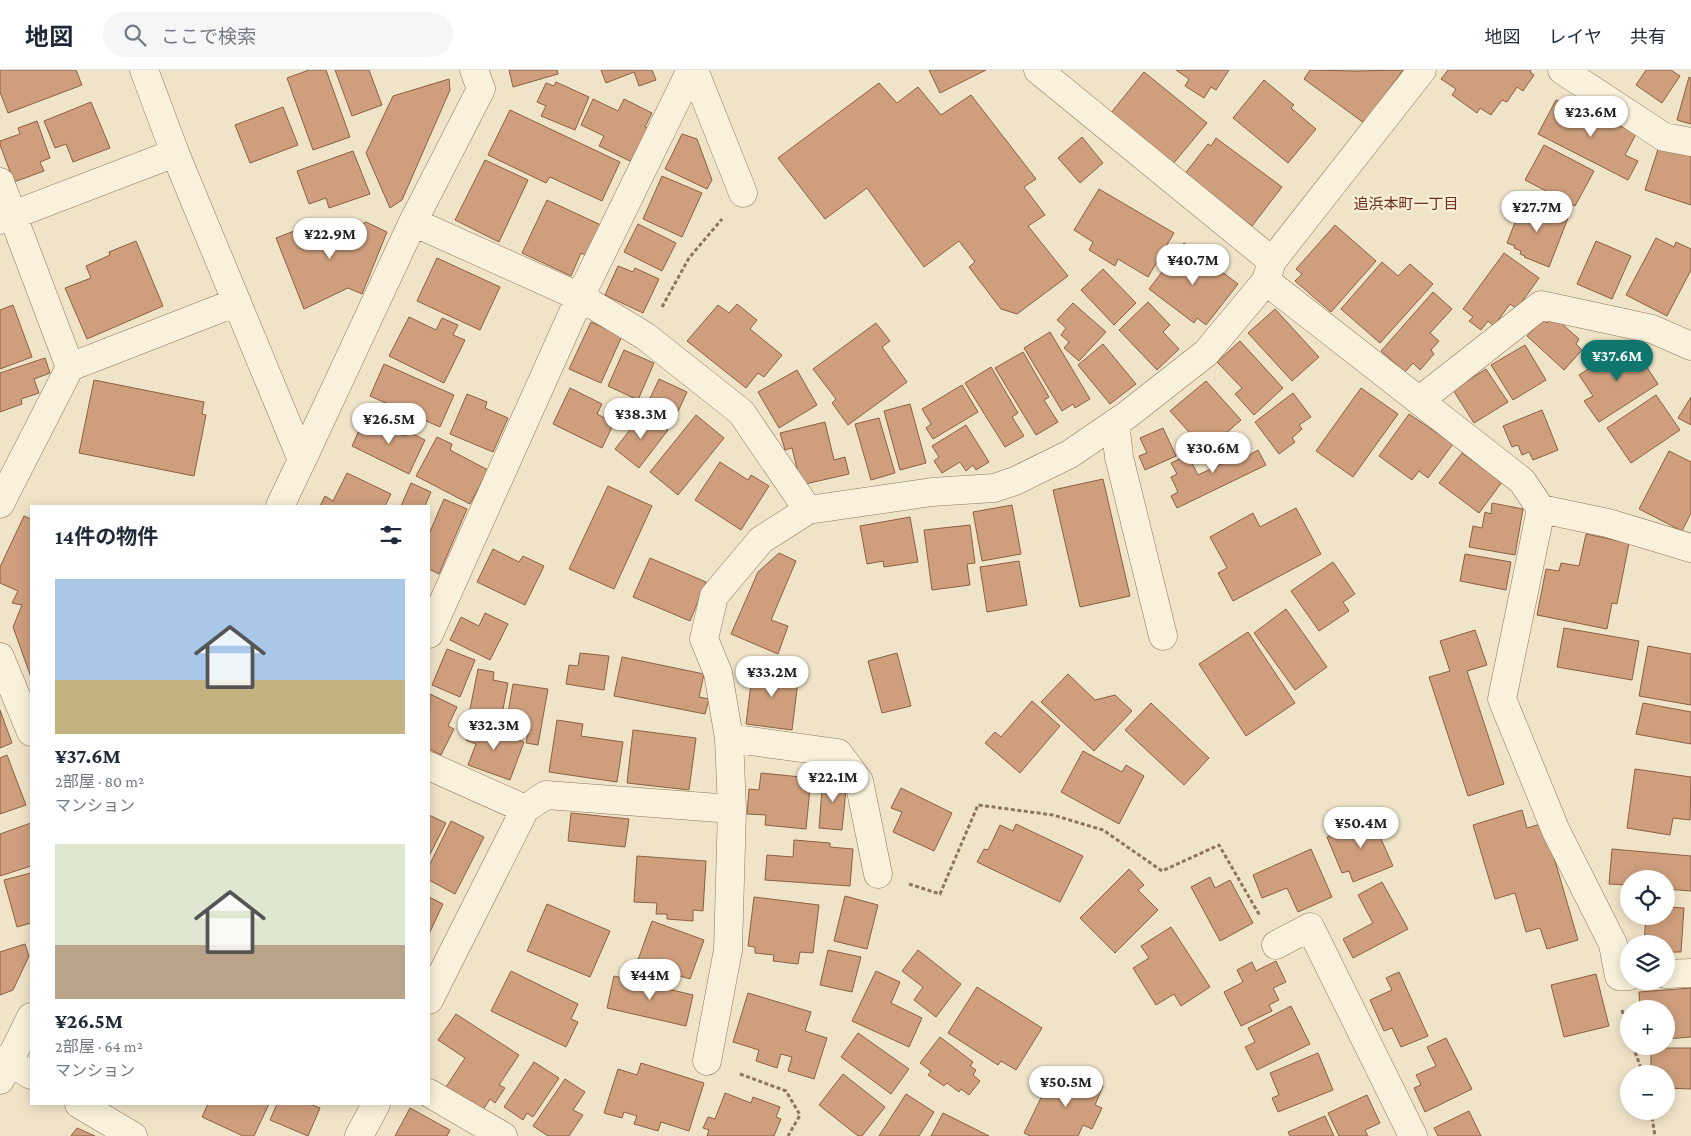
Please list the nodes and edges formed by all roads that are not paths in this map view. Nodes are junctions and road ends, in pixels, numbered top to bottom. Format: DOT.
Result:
graph roads {
  1 [pos="144,70"];
  2 [pos="474,70"];
  3 [pos="693,70"];
  4 [pos="1038,70"];
  5 [pos="1422,70"];
  6 [pos="1562,70"];
  7 [pos="1691,142"];
  8 [pos="175,153"];
  9 [pos="0,182"];
  10 [pos="743,193"];
  11 [pos="7,218"];
  12 [pos="413,222"];
  13 [pos="1269,271"];
  14 [pos="580,297"];
  15 [pos="237,302"];
  16 [pos="1691,346"];
  17 [pos="70,367"];
  18 [pos="1420,400"];
  19 [pos="1115,423"];
  20 [pos="302,460"];
  21 [pos="0,504"];
  22 [pos="280,505"];
  23 [pos="1541,509"];
  24 [pos="808,510"];
  25 [pos="1691,548"];
  26 [pos="430,632"];
  27 [pos="1163,636"];
  28 [pos="0,657"];
  29 [pos="30,730"];
  30 [pos="729,738"];
  31 [pos="430,766"];
  32 [pos="536,802"];
  33 [pos="732,809"];
  34 [pos="878,874"];
  35 [pos="1276,945"];
  36 [pos="1691,973"];
  37 [pos="1675,974"];
  38 [pos="1620,976"];
  39 [pos="430,998"];
  40 [pos="30,1019"];
  41 [pos="707,1061"];
  42 [pos="10,1069"];
  43 [pos="430,1094"];
  44 [pos="81,1105"];
  45 [pos="375,1105"];
  46 [pos="133,1136"];
  47 [pos="359,1136"];
  48 [pos="503,1136"];
  49 [pos="1413,1136"];
  1 -- 8 [label="street"];
  2 -- 12 [label="street"];
  3 -- 10 [label="street"];
  3 -- 14 [label="street"];
  4 -- 13 [label="street"];
  5 -- 13 [label="street"];
  6 -- 7 [label="street"];
  8 -- 11 [label="street"];
  8 -- 15 [label="street"];
  9 -- 11 [label="street"];
  11 -- 17 [label="street"];
  12 -- 14 [label="street"];
  12 -- 20 [label="street"];
  13 -- 18 [label="street"];
  13 -- 19 [label="street"];
  14 -- 24 [label="street"];
  14 -- 26 [label="street"];
  15 -- 17 [label="street"];
  15 -- 20 [label="street"];
  16 -- 18 [label="street"];
  17 -- 21 [label="street"];
  18 -- 23 [label="street"];
  19 -- 24 [label="street"];
  19 -- 27 [label="street"];
  20 -- 22 [label="street"];
  23 -- 25 [label="street"];
  23 -- 38 [label="street"];
  24 -- 30 [label="street"];
  28 -- 29 [label="street"];
  30 -- 33 [label="street"];
  30 -- 34 [label="street"];
  31 -- 32 [label="street"];
  32 -- 33 [label="street"];
  32 -- 39 [label="street"];
  33 -- 41 [label="street"];
  35 -- 49 [label="street"];
  36 -- 37 [label="street"];
  40 -- 42 [label="street"];
  43 -- 48 [label="street"];
  44 -- 46 [label="street"];
  45 -- 47 [label="street"];
}
